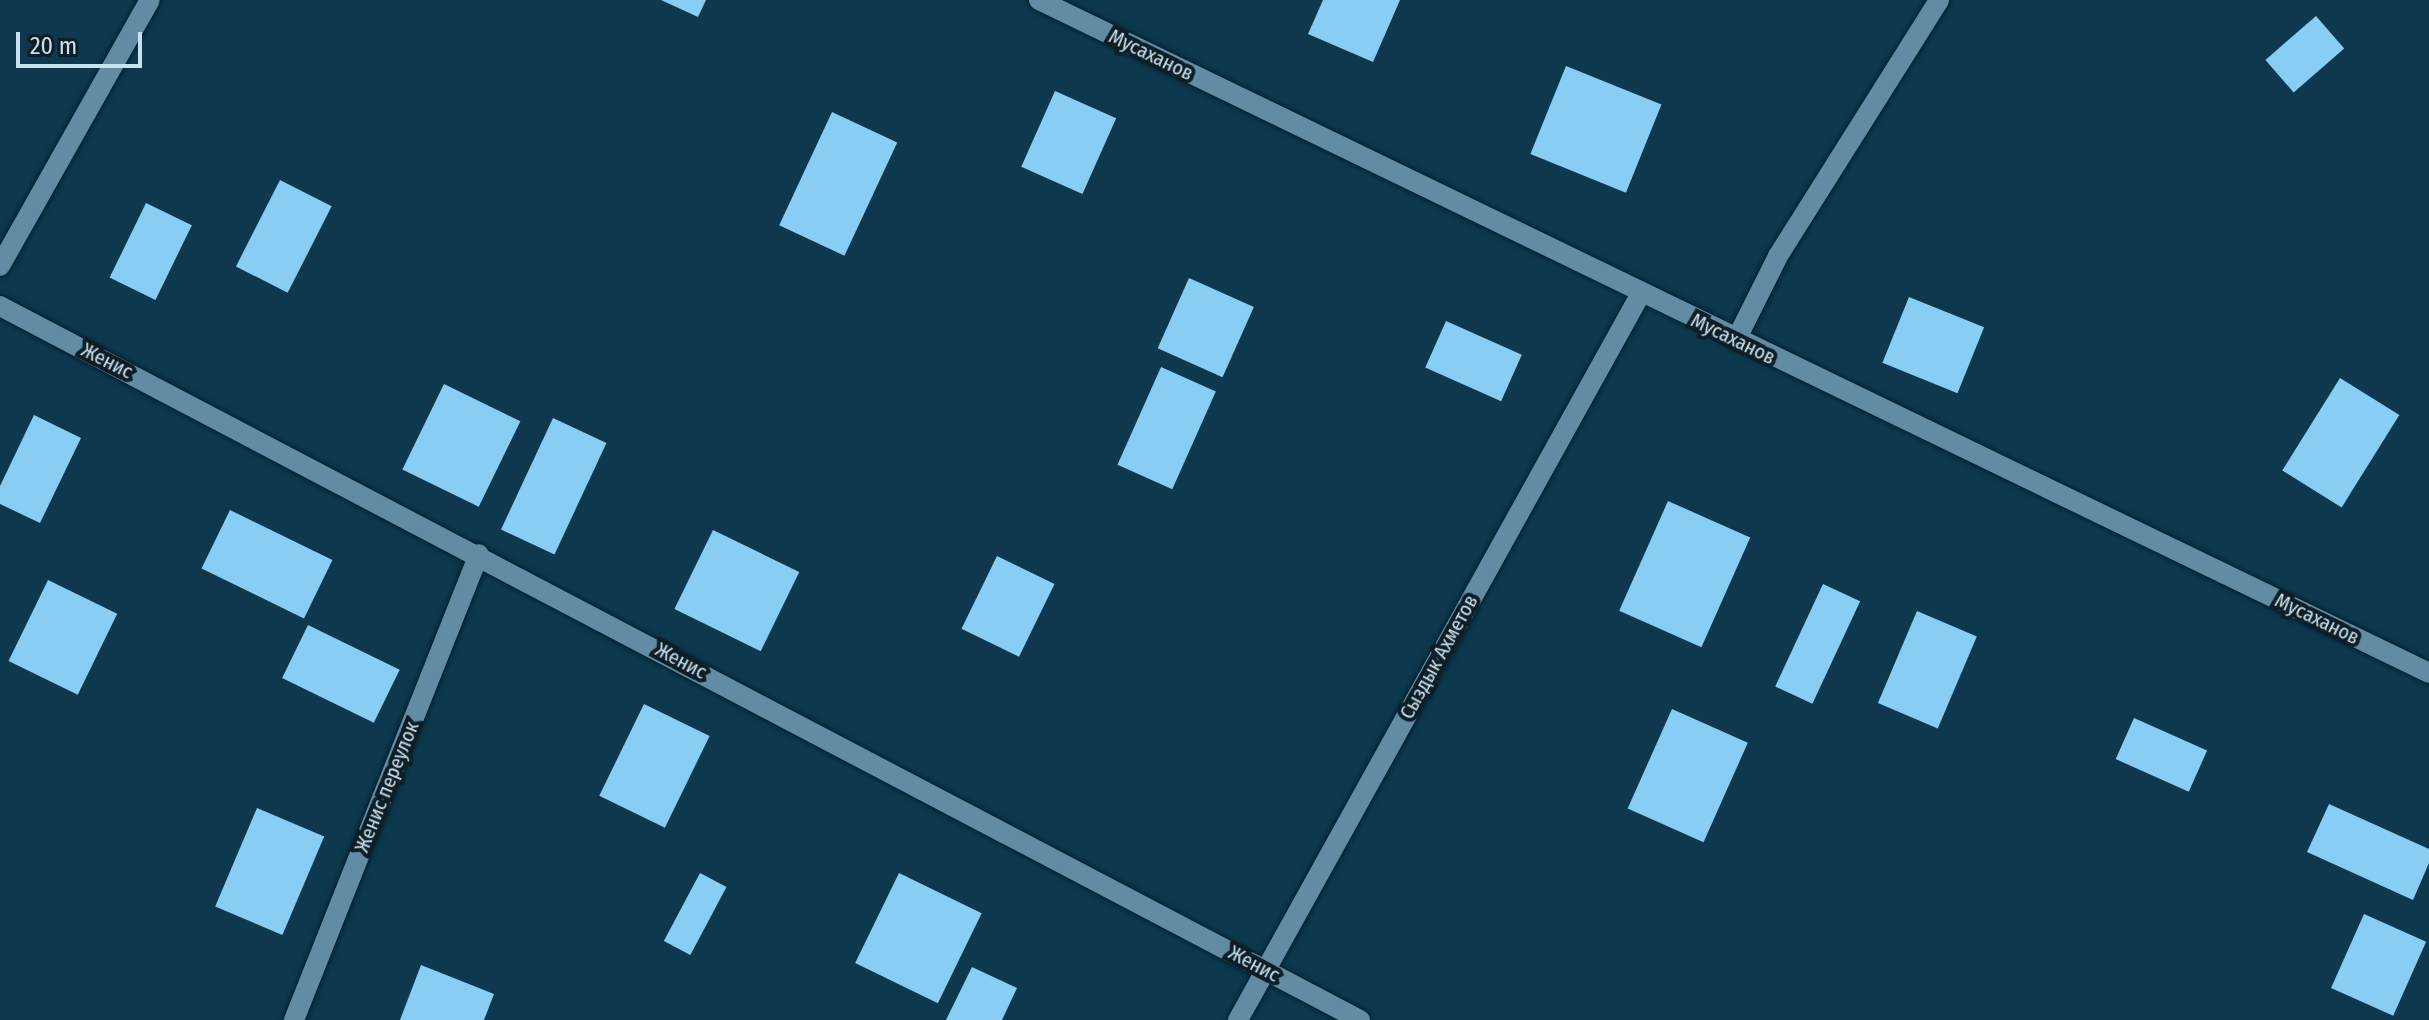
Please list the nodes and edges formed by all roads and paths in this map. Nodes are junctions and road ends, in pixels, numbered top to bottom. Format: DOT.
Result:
graph roads {
  1 [pos="150,0"];
  2 [pos="1039,0"];
  3 [pos="1939,0"];
  4 [pos="0,266"];
  5 [pos="1640,295"];
  6 [pos="0,306"];
  7 [pos="1736,340"];
  8 [pos="479,554"];
  9 [pos="2429,673"];
  10 [pos="1265,970"];
  11 [pos="294,1020"];
  12 [pos="1238,1020"];
  13 [pos="1360,1020"];
  1 -- 4 [label="street"];
  2 -- 5 [label="street, Мусаханов"];
  3 -- 7 [label="street"];
  5 -- 7 [label="street, Мусаханов"];
  5 -- 10 [label="street, Сыздык Ахметов"];
  6 -- 8 [label="street, Женис"];
  7 -- 9 [label="street, Мусаханов"];
  8 -- 10 [label="street, Женис"];
  8 -- 11 [label="street, Женис переулок"];
  10 -- 12 [label="street, Сыздык Ахметов"];
  10 -- 13 [label="street, Женис"];
}
